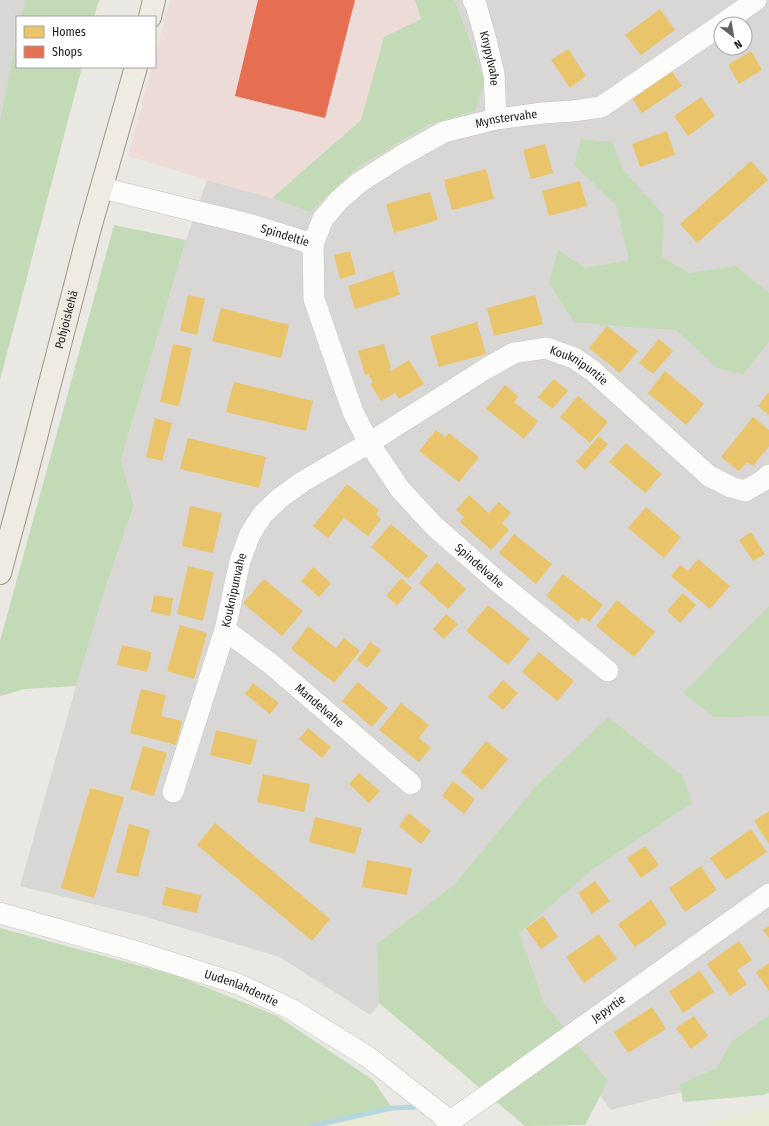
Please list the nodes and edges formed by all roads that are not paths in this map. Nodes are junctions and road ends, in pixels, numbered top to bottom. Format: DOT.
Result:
graph roads {
  1 [pos="154,0"];
  2 [pos="472,0"];
  3 [pos="756,0"];
  4 [pos="150,16"];
  5 [pos="733,16"];
  6 [pos="713,30"];
  7 [pos="136,68"];
  8 [pos="496,119"];
  9 [pos="102,188"];
  10 [pos="313,244"];
  11 [pos="369,443"];
  12 [pos="769,475"];
  13 [pos="0,574"];
  14 [pos="225,630"];
  15 [pos="608,671"];
  16 [pos="411,784"];
  17 [pos="173,792"];
  18 [pos="769,894"];
  19 [pos="0,913"];
  20 [pos="449,1125"];
  1 -- 4 [label="main road"];
  2 -- 8 [label="street, Knypylvahe"];
  3 -- 5 [label="street, Mynstervahe"];
  6 -- 8 [label="street, Mynstervahe"];
  7 -- 9 [label="main road, Pohjoiskehä"];
  8 -- 10 [label="street, Mynstervahe"];
  9 -- 10 [label="street, Spindeltie"];
  9 -- 13 [label="main road, Pohjoiskehä"];
  10 -- 11 [label="street, Spindeltie"];
  11 -- 12 [label="street, Kouknipuntie"];
  11 -- 14 [label="street, Kouknipunvahe"];
  11 -- 15 [label="street, Spindelvahe"];
  14 -- 16 [label="street, Mandelvahe"];
  14 -- 17 [label="street, Kouknipunvahe"];
  18 -- 20 [label="street, Jepyrtie"];
  19 -- 20 [label="street, Uudenlahdentie"];
}
